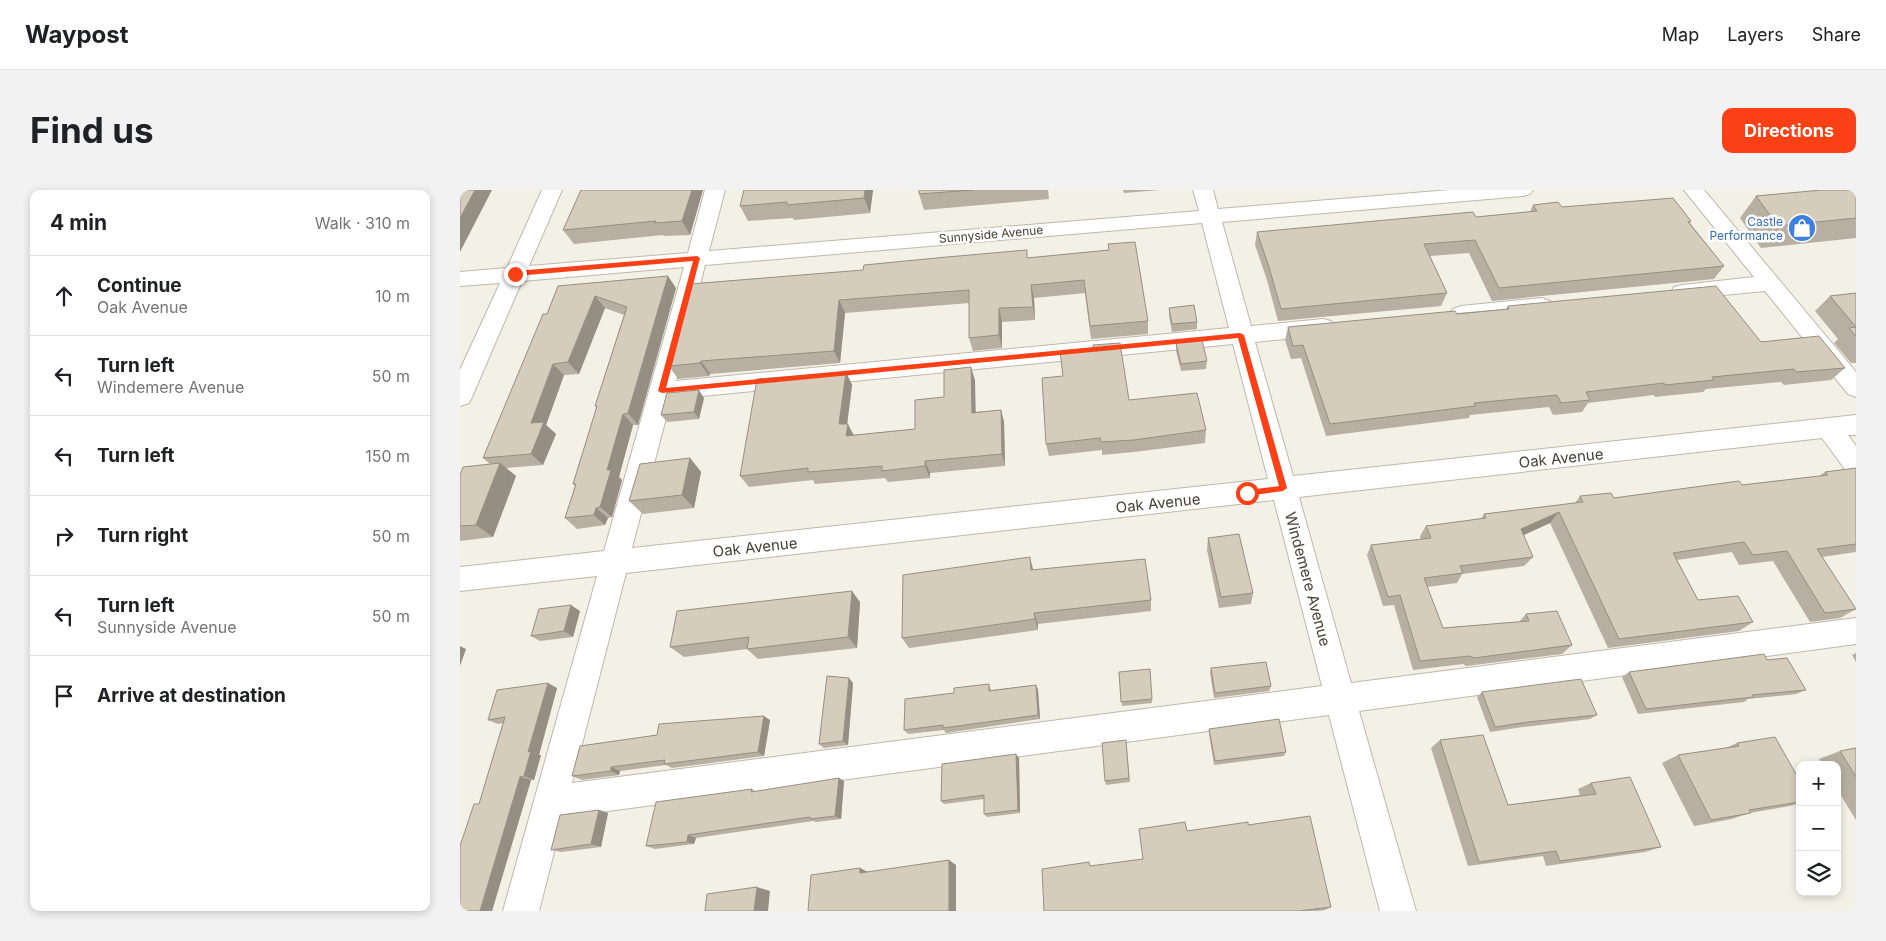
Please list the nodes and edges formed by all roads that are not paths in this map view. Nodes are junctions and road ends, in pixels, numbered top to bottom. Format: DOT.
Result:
graph roads {
  1 [pos="552,190"];
  2 [pos="715,190"];
  3 [pos="1523,190"];
  4 [pos="1694,190"];
  5 [pos="1206,203"];
  6 [pos="697,258"];
  7 [pos="515,274"];
  8 [pos="460,279"];
  9 [pos="1770,283"];
  10 [pos="1662,294"];
  11 [pos="1563,304"];
  12 [pos="1444,315"];
  13 [pos="1345,325"];
  14 [pos="1240,335"];
  15 [pos="1856,388"];
  16 [pos="662,391"];
  17 [pos="460,397"];
  18 [pos="1856,425"];
  19 [pos="1828,428"];
  20 [pos="1856,465"];
  21 [pos="1283,488"];
  22 [pos="616,562"];
  23 [pos="460,579"];
  24 [pos="1856,631"];
  25 [pos="1341,697"];
  26 [pos="550,802"];
  27 [pos="521,911"];
  28 [pos="1398,911"];
  1 -- 7 [label="street"];
  2 -- 6 [label="street"];
  3 -- 5 [label="street, Sunnyside Avenue"];
  4 -- 9 [label="street"];
  5 -- 6 [label="street, Sunnyside Avenue"];
  5 -- 14 [label="street, Windemere Avenue"];
  6 -- 7 [label="street, Sunnyside Avenue"];
  6 -- 16 [label="street"];
  7 -- 8 [label="street, Sunnyside Avenue"];
  7 -- 17 [label="street"];
  9 -- 10 [label="street"];
  9 -- 15 [label="street"];
  11 -- 12 [label="street"];
  13 -- 14 [label="street"];
  14 -- 16 [label="street"];
  14 -- 21 [label="street, Windemere Avenue"];
  16 -- 22 [label="street"];
  18 -- 19 [label="street, Oak Avenue"];
  19 -- 20 [label="street"];
  19 -- 21 [label="street, Oak Avenue"];
  21 -- 22 [label="street, Oak Avenue"];
  21 -- 25 [label="street, Windemere Avenue"];
  22 -- 23 [label="street, Oak Avenue"];
  22 -- 26 [label="street"];
  24 -- 25 [label="street"];
  25 -- 26 [label="street"];
  25 -- 28 [label="street, Windemere Avenue"];
  26 -- 27 [label="street"];
}
